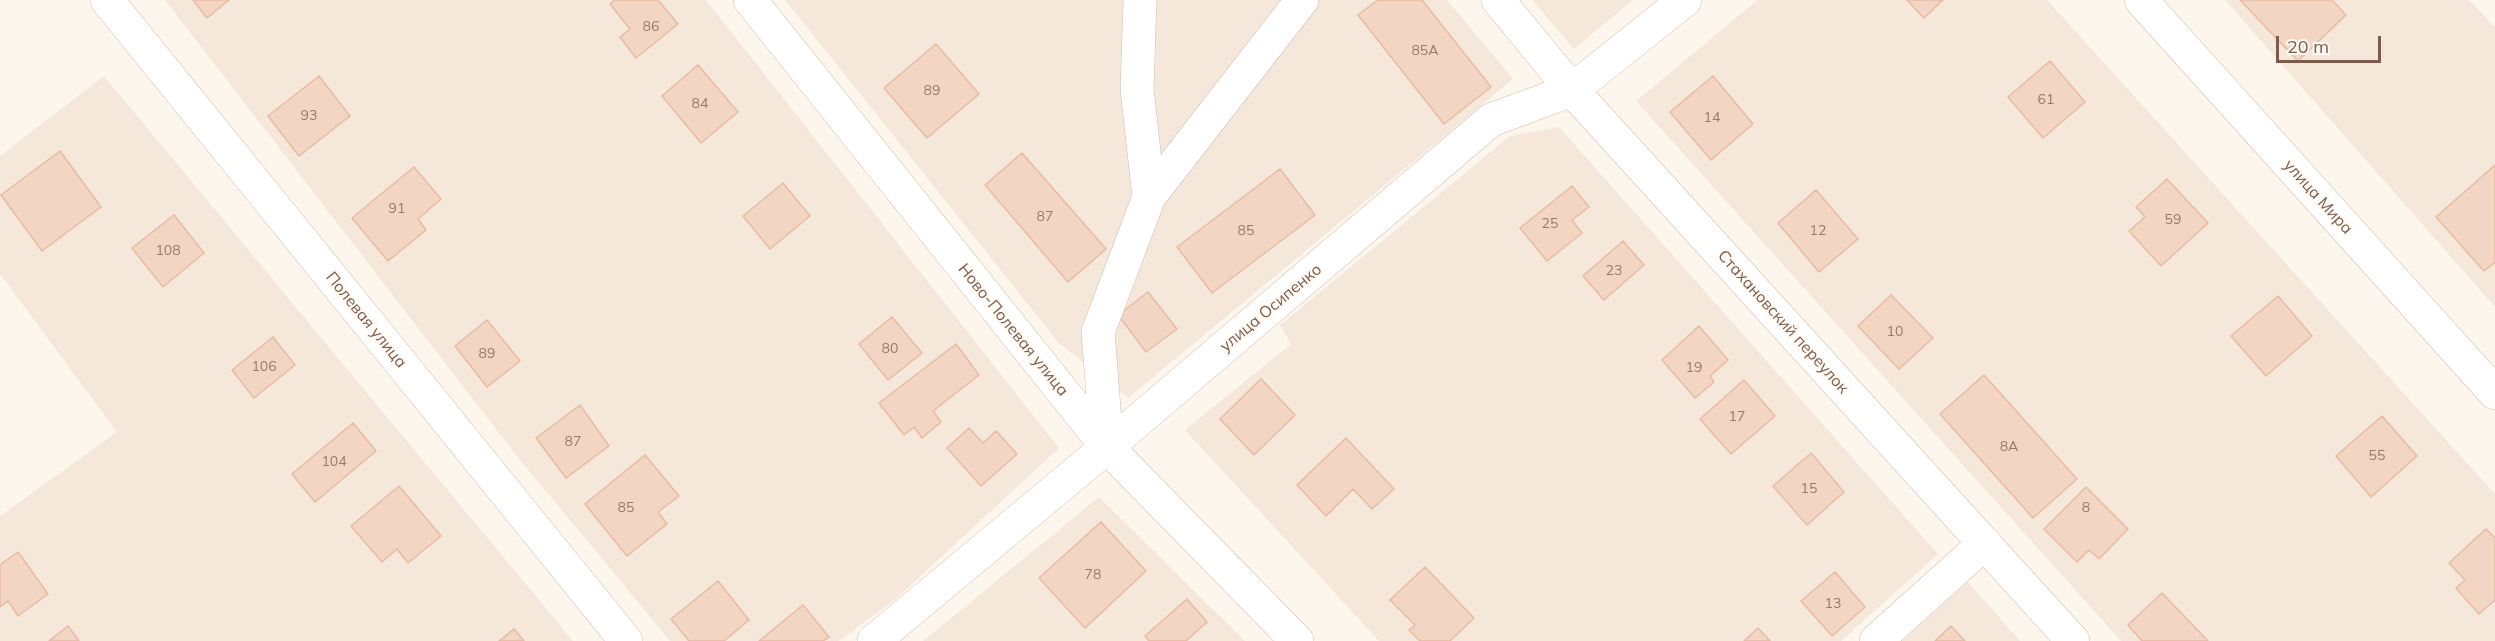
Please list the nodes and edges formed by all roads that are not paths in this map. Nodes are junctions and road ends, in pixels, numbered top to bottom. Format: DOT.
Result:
graph roads {
  1 [pos="107,0"];
  2 [pos="750,0"];
  3 [pos="1140,0"];
  4 [pos="1302,0"];
  5 [pos="1498,0"];
  6 [pos="1685,0"];
  7 [pos="2142,0"];
  8 [pos="1572,90"];
  9 [pos="1149,197"];
  10 [pos="2495,393"];
  11 [pos="1107,447"];
  12 [pos="1985,543"];
  13 [pos="626,641"];
  14 [pos="874,641"];
  15 [pos="1298,641"];
  16 [pos="1876,641"];
  17 [pos="2073,641"];
  1 -- 13 [label="street, Полевая улица"];
  2 -- 11 [label="street, Ново-Полевая улица"];
  3 -- 9 [label="street"];
  4 -- 9 [label="street"];
  5 -- 8 [label="street, Стахановский переулок"];
  6 -- 8 [label="street, улица Осипенко"];
  7 -- 10 [label="street, улица Мира"];
  8 -- 11 [label="street, улица Осипенко"];
  8 -- 12 [label="street, Стахановский переулок"];
  9 -- 11 [label="street"];
  11 -- 14 [label="street, улица Осипенко"];
  11 -- 15 [label="street, Ново-Полевая улица"];
  12 -- 16 [label="street"];
  12 -- 17 [label="street, Стахановский переулок"];
}
